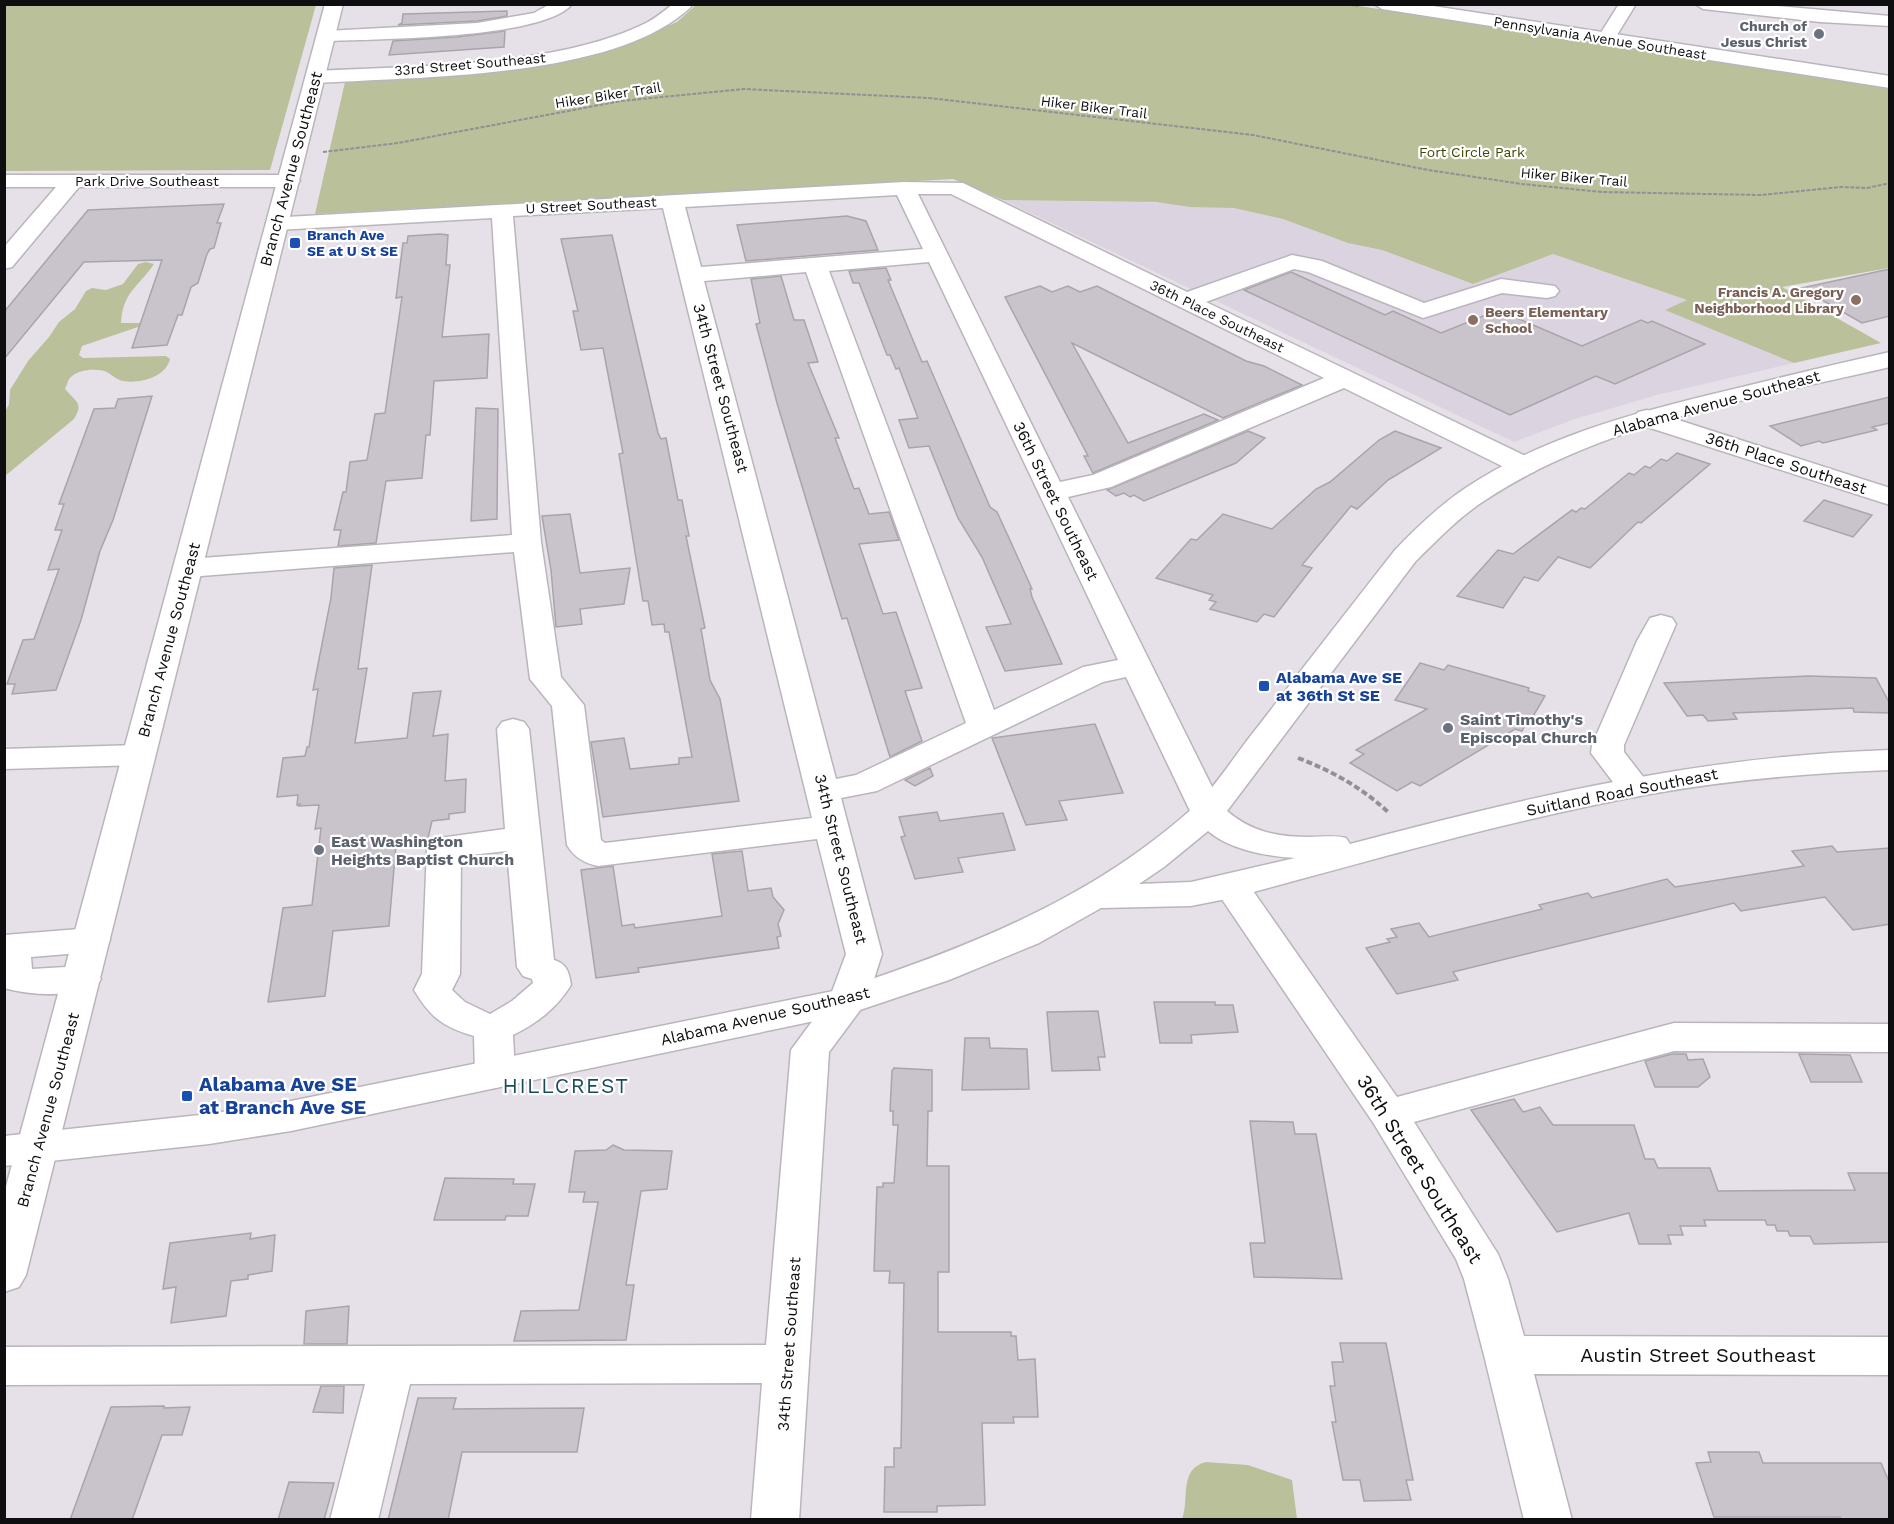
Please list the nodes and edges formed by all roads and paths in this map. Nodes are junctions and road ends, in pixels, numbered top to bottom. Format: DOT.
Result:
graph roads {
  1 [pos="334,4"];
  2 [pos="564,4"];
  3 [pos="685,4"];
  4 [pos="1382,4"];
  5 [pos="1433,4"];
  6 [pos="1628,4"];
  7 [pos="1703,4"];
  8 [pos="1890,21"];
  9 [pos="1609,35"];
  10 [pos="326,36"];
  11 [pos="1890,74"];
  12 [pos="316,77"];
  13 [pos="1890,82"];
  14 [pos="296,155"];
  15 [pos="4,181"];
  16 [pos="74,181"];
  17 [pos="289,181"];
  18 [pos="1890,183"];
  19 [pos="904,188"];
  20 [pos="672,200"];
  21 [pos="502,210"];
  22 [pos="277,222"];
  23 [pos="936,255"];
  24 [pos="4,262"];
  25 [pos="815,265"];
  26 [pos="691,274"];
  27 [pos="1547,291"];
  28 [pos="1186,301"];
  29 [pos="1890,359"];
  30 [pos="1346,378"];
  31 [pos="1647,418"];
  32 [pos="1524,466"];
  33 [pos="1051,492"];
  34 [pos="1890,497"];
  35 [pos="527,542"];
  36 [pos="188,568"];
  37 [pos="1661,624"];
  38 [pos="1136,666"];
  39 [pos="984,728"];
  40 [pos="513,729"];
  41 [pos="139,755"];
  42 [pos="1298,758"];
  43 [pos="4,759"];
  44 [pos="1890,760"];
  45 [pos="1634,787"];
  46 [pos="824,791"];
  47 [pos="1388,812"];
  48 [pos="1208,813"];
  49 [pos="833,826"];
  50 [pos="1428,835"];
  51 [pos="523,838"];
  52 [pos="1230,886"];
  53 [pos="1094,897"];
  54 [pos="92,940"];
  55 [pos="8,946"];
  56 [pos="82,979"];
  57 [pos="848,1001"];
  58 [pos="493,1028"];
  59 [pos="1890,1038"];
  60 [pos="495,1074"];
  61 [pos="1388,1114"];
  62 [pos="21,1149"];
  63 [pos="4,1275"];
  64 [pos="1507,1355"];
  65 [pos="1890,1356"];
  66 [pos="787,1364"];
  67 [pos="392,1365"];
  68 [pos="4,1366"];
  69 [pos="354,1520"];
  70 [pos="775,1520"];
  71 [pos="1548,1520"];
  1 -- 10 [label="main road, Branch Avenue Southeast"];
  2 -- 10 [label="main road"];
  3 -- 12 [label="main road, 33rd Street Southeast"];
  4 -- 9 [label="main road, Pennsylvania Avenue Southeast"];
  5 -- 9 [label="main road, Pennsylvania Avenue Southeast"];
  6 -- 9 [label="main road"];
  7 -- 8 [label="main road"];
  9 -- 11 [label="main road, Pennsylvania Avenue Southeast"];
  9 -- 13 [label="main road, Pennsylvania Avenue Southeast"];
  10 -- 12 [label="main road, Branch Avenue Southeast"];
  12 -- 14 [label="main road, Branch Avenue Southeast"];
  14 -- 17 [label="main road, Branch Avenue Southeast"];
  14 -- 18 [label="path, Hiker Biker Trail"];
  15 -- 16 [label="main road, Park Drive Southeast"];
  16 -- 17 [label="main road, Park Drive Southeast"];
  16 -- 24 [label="main road"];
  17 -- 22 [label="main road, Branch Avenue Southeast"];
  19 -- 20 [label="main road, U Street Southeast"];
  19 -- 23 [label="main road, 36th Street Southeast"];
  19 -- 28 [label="main road, 36th Place Southeast"];
  20 -- 21 [label="main road, U Street Southeast"];
  20 -- 26 [label="main road, 34th Street Southeast"];
  21 -- 22 [label="main road, U Street Southeast"];
  21 -- 35 [label="main road"];
  22 -- 36 [label="main road, Branch Avenue Southeast"];
  23 -- 25 [label="main road"];
  23 -- 33 [label="main road, 36th Street Southeast"];
  25 -- 26 [label="main road"];
  25 -- 39 [label="main road"];
  26 -- 46 [label="main road, 34th Street Southeast"];
  27 -- 28 [label="main road"];
  28 -- 30 [label="main road, 36th Place Southeast"];
  29 -- 31 [label="main road, Alabama Avenue Southeast"];
  30 -- 32 [label="main road, 36th Place Southeast"];
  30 -- 33 [label="main road"];
  31 -- 32 [label="main road, Alabama Avenue Southeast"];
  31 -- 34 [label="main road, 36th Place Southeast"];
  32 -- 48 [label="main road, Alabama Avenue Southeast"];
  33 -- 38 [label="main road, 36th Street Southeast"];
  35 -- 36 [label="main road"];
  35 -- 49 [label="main road"];
  36 -- 41 [label="main road, Branch Avenue Southeast"];
  37 -- 45 [label="main road"];
  38 -- 39 [label="main road"];
  38 -- 48 [label="main road, 36th Street Southeast"];
  39 -- 46 [label="main road"];
  40 -- 51 [label="main road"];
  41 -- 43 [label="main road"];
  41 -- 54 [label="main road, Branch Avenue Southeast"];
  42 -- 47 [label="path"];
  44 -- 45 [label="main road, Suitland Road Southeast"];
  45 -- 50 [label="main road, Suitland Road Southeast"];
  46 -- 49 [label="main road, 34th Street Southeast"];
  48 -- 50 [label="main road, Suitland Road Southeast"];
  48 -- 53 [label="main road, Alabama Avenue Southeast"];
  49 -- 57 [label="main road, 34th Street Southeast"];
  50 -- 52 [label="main road, Suitland Road Southeast"];
  51 -- 58 [label="main road"];
  51 -- 58 [label="main road"];
  52 -- 53 [label="main road, Suitland Road Southeast"];
  52 -- 61 [label="main road, 36th Street Southeast"];
  53 -- 57 [label="main road, Alabama Avenue Southeast"];
  54 -- 55 [label="main road"];
  54 -- 56 [label="main road, Branch Avenue Southeast"];
  55 -- 56 [label="main road"];
  56 -- 62 [label="main road, Branch Avenue Southeast"];
  57 -- 60 [label="main road, Alabama Avenue Southeast"];
  57 -- 66 [label="main road, 34th Street Southeast"];
  58 -- 60 [label="main road"];
  59 -- 61 [label="main road"];
  60 -- 62 [label="main road, Alabama Avenue Southeast"];
  61 -- 64 [label="main road, 36th Street Southeast"];
  62 -- 63 [label="main road, Branch Avenue Southeast"];
  64 -- 65 [label="main road, Austin Street Southeast"];
  64 -- 71 [label="main road, 36th Street Southeast"];
  66 -- 67 [label="main road"];
  66 -- 70 [label="main road, 34th Street Southeast"];
  67 -- 68 [label="main road"];
  67 -- 69 [label="main road"];
}
